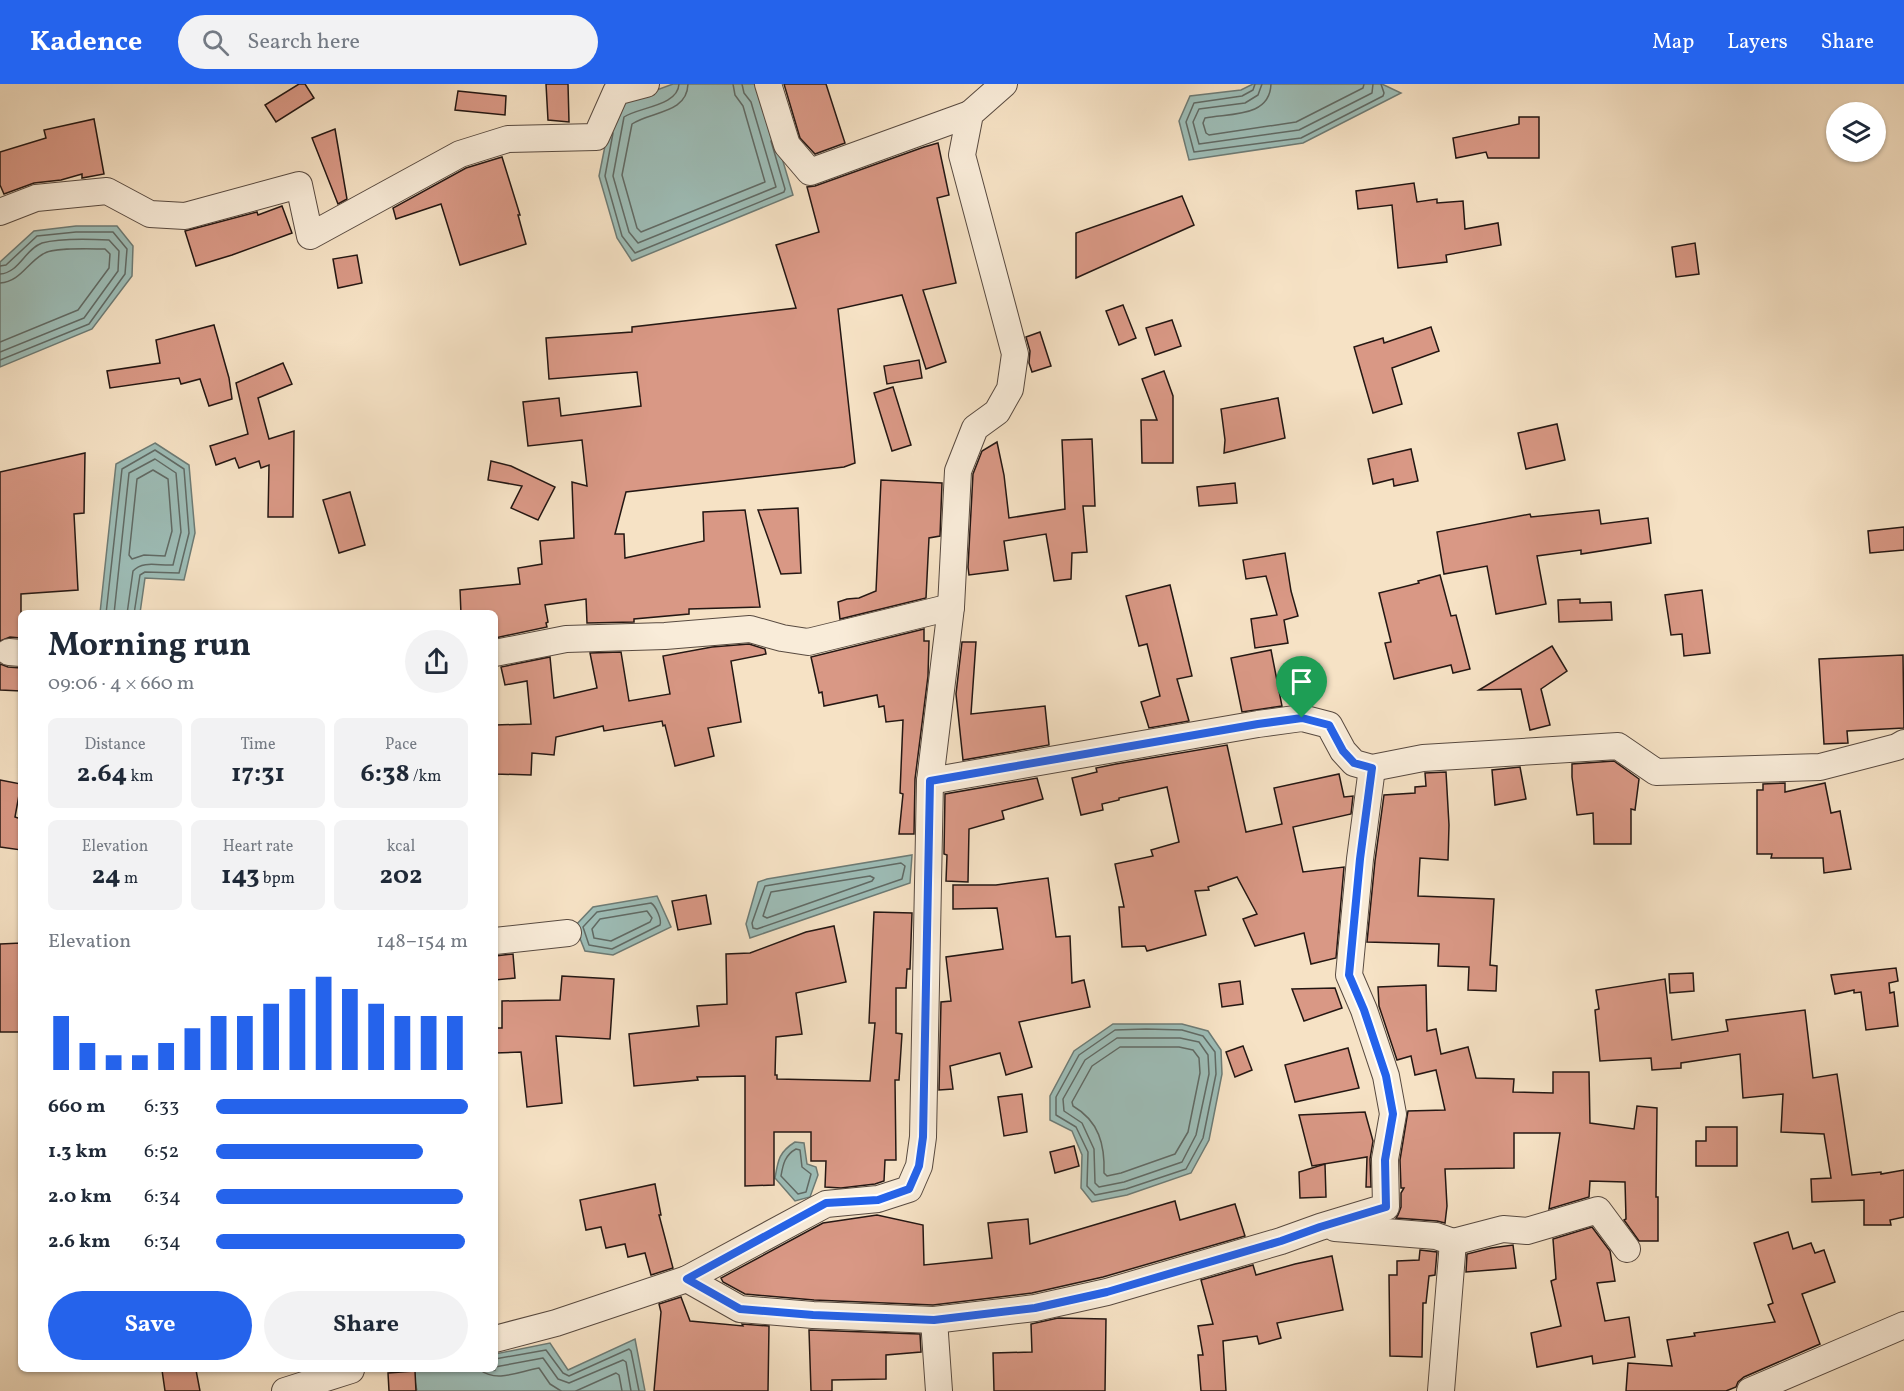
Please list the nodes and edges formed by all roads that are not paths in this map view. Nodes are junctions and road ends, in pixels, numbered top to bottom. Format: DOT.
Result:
graph roads {
  1 [pos="646,84"];
  2 [pos="768,84"];
  3 [pos="1004,84"];
  4 [pos="970,114"];
  5 [pos="0,212"];
  6 [pos="951,607"];
  7 [pos="498,652"];
  8 [pos="1904,743"];
  9 [pos="1372,768"];
  10 [pos="930,781"];
  11 [pos="568,933"];
  12 [pos="498,941"];
  13 [pos="1320,1227"];
  14 [pos="1453,1242"];
  15 [pos="1627,1249"];
  16 [pos="687,1279"];
  17 [pos="934,1320"];
  18 [pos="1904,1325"];
  19 [pos="498,1338"];
  20 [pos="345,1372"];
  21 [pos="285,1391"];
  22 [pos="939,1391"];
  23 [pos="1442,1391"];
  24 [pos="1750,1391"];
  1 -- 5 [label="street"];
  2 -- 4 [label="street"];
  3 -- 4 [label="street"];
  4 -- 6 [label="street"];
  6 -- 7 [label="street"];
  6 -- 10 [label="street"];
  8 -- 9 [label="street"];
  9 -- 10 [label="street"];
  9 -- 13 [label="street"];
  10 -- 16 [label="street"];
  11 -- 12 [label="street"];
  13 -- 14 [label="street"];
  13 -- 17 [label="street"];
  14 -- 15 [label="street"];
  14 -- 23 [label="street"];
  16 -- 17 [label="street"];
  16 -- 19 [label="street"];
  17 -- 22 [label="street"];
  18 -- 24 [label="street"];
  20 -- 21 [label="street"];
}
